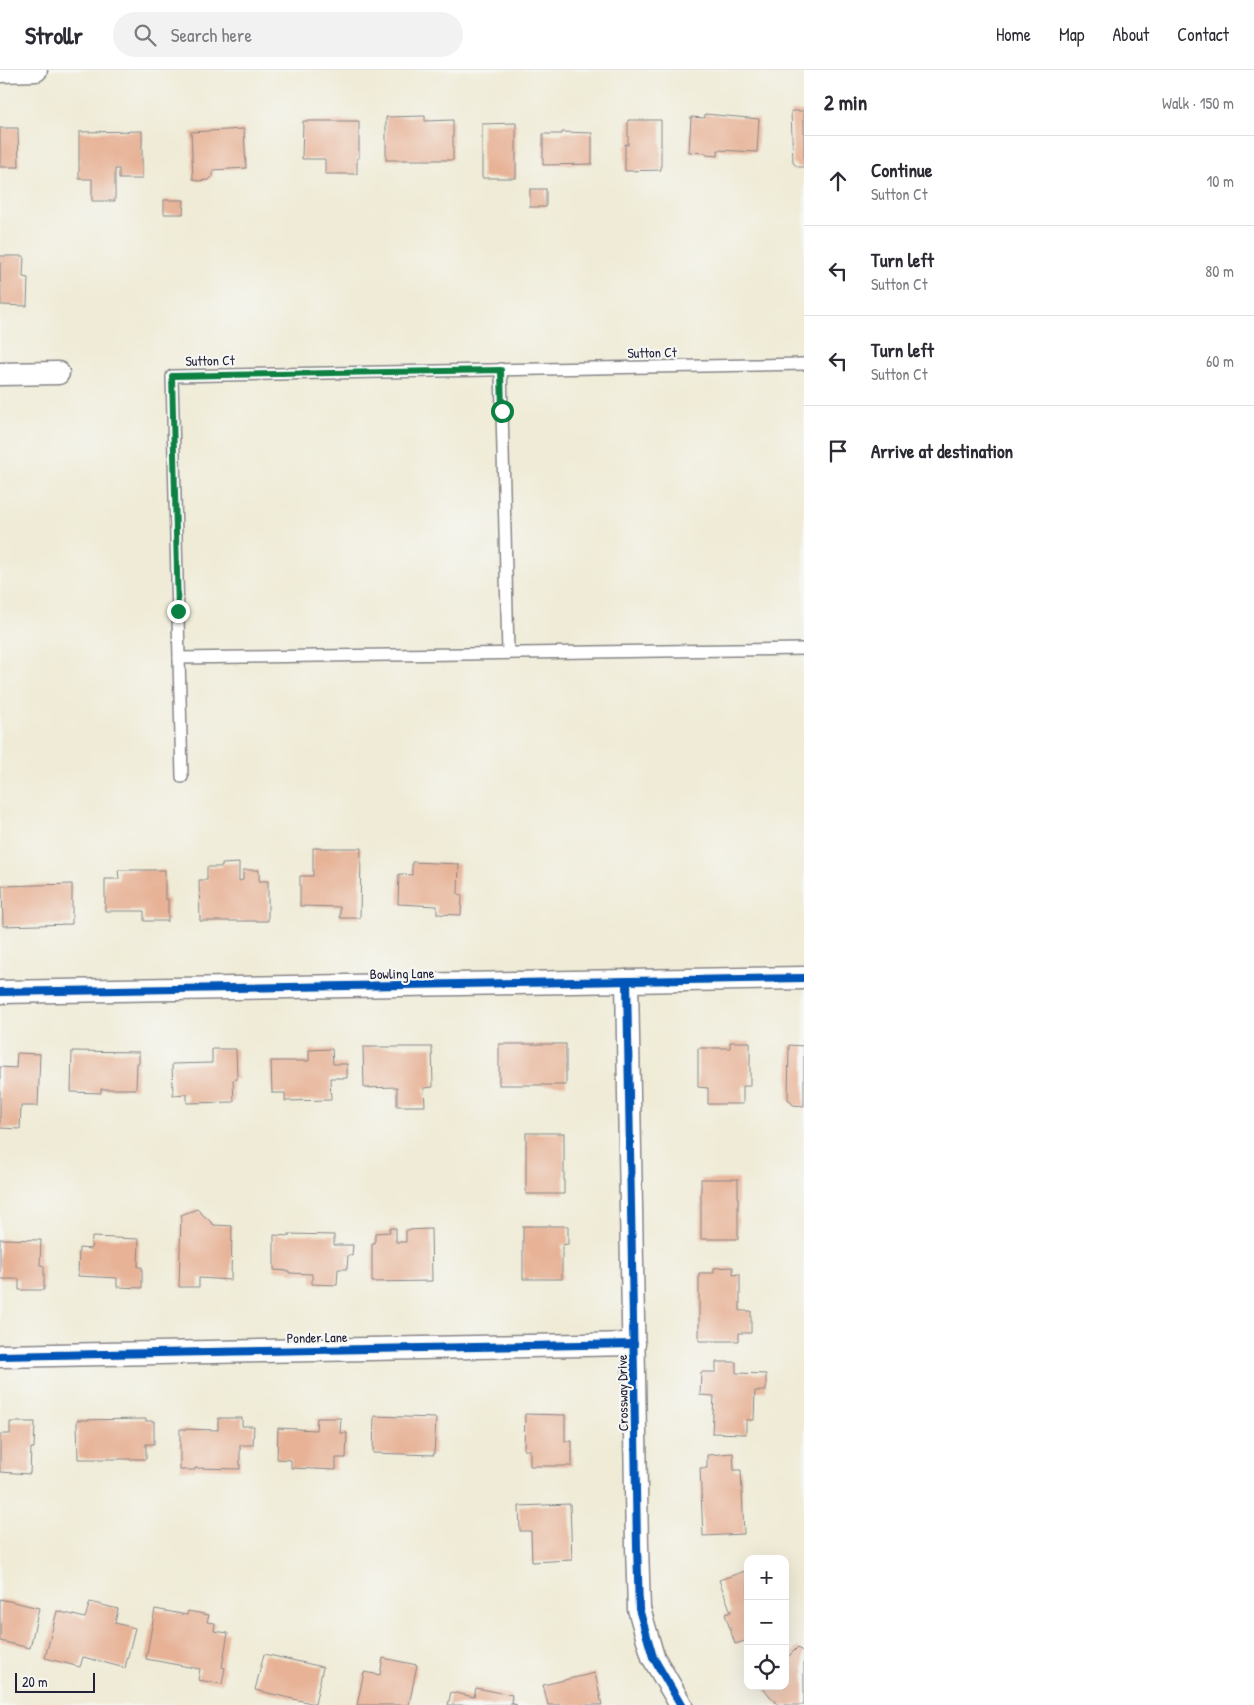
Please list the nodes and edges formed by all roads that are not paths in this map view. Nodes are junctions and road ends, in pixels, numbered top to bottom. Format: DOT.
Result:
graph roads {
  1 [pos="0,70"];
  2 [pos="36,70"];
  3 [pos="804,364"];
  4 [pos="501,370"];
  5 [pos="0,374"];
  6 [pos="58,374"];
  7 [pos="804,649"];
  8 [pos="508,654"];
  9 [pos="179,658"];
  10 [pos="182,777"];
  11 [pos="804,978"];
  12 [pos="627,981"];
  13 [pos="0,992"];
  14 [pos="634,1344"];
  15 [pos="0,1356"];
  16 [pos="681,1705"];
  1 -- 2 [label="street"];
  3 -- 4 [label="lane, Sutton Ct"];
  4 -- 8 [label="lane"];
  4 -- 9 [label="lane, Sutton Ct"];
  5 -- 6 [label="street"];
  7 -- 8 [label="lane"];
  8 -- 9 [label="lane"];
  9 -- 10 [label="lane, Sutton Ct"];
  11 -- 12 [label="street, Bowling Lane"];
  12 -- 13 [label="street, Bowling Lane"];
  12 -- 14 [label="street, Crossway Drive"];
  14 -- 15 [label="street, Ponder Lane"];
  14 -- 16 [label="street, Crossway Drive"];
}
